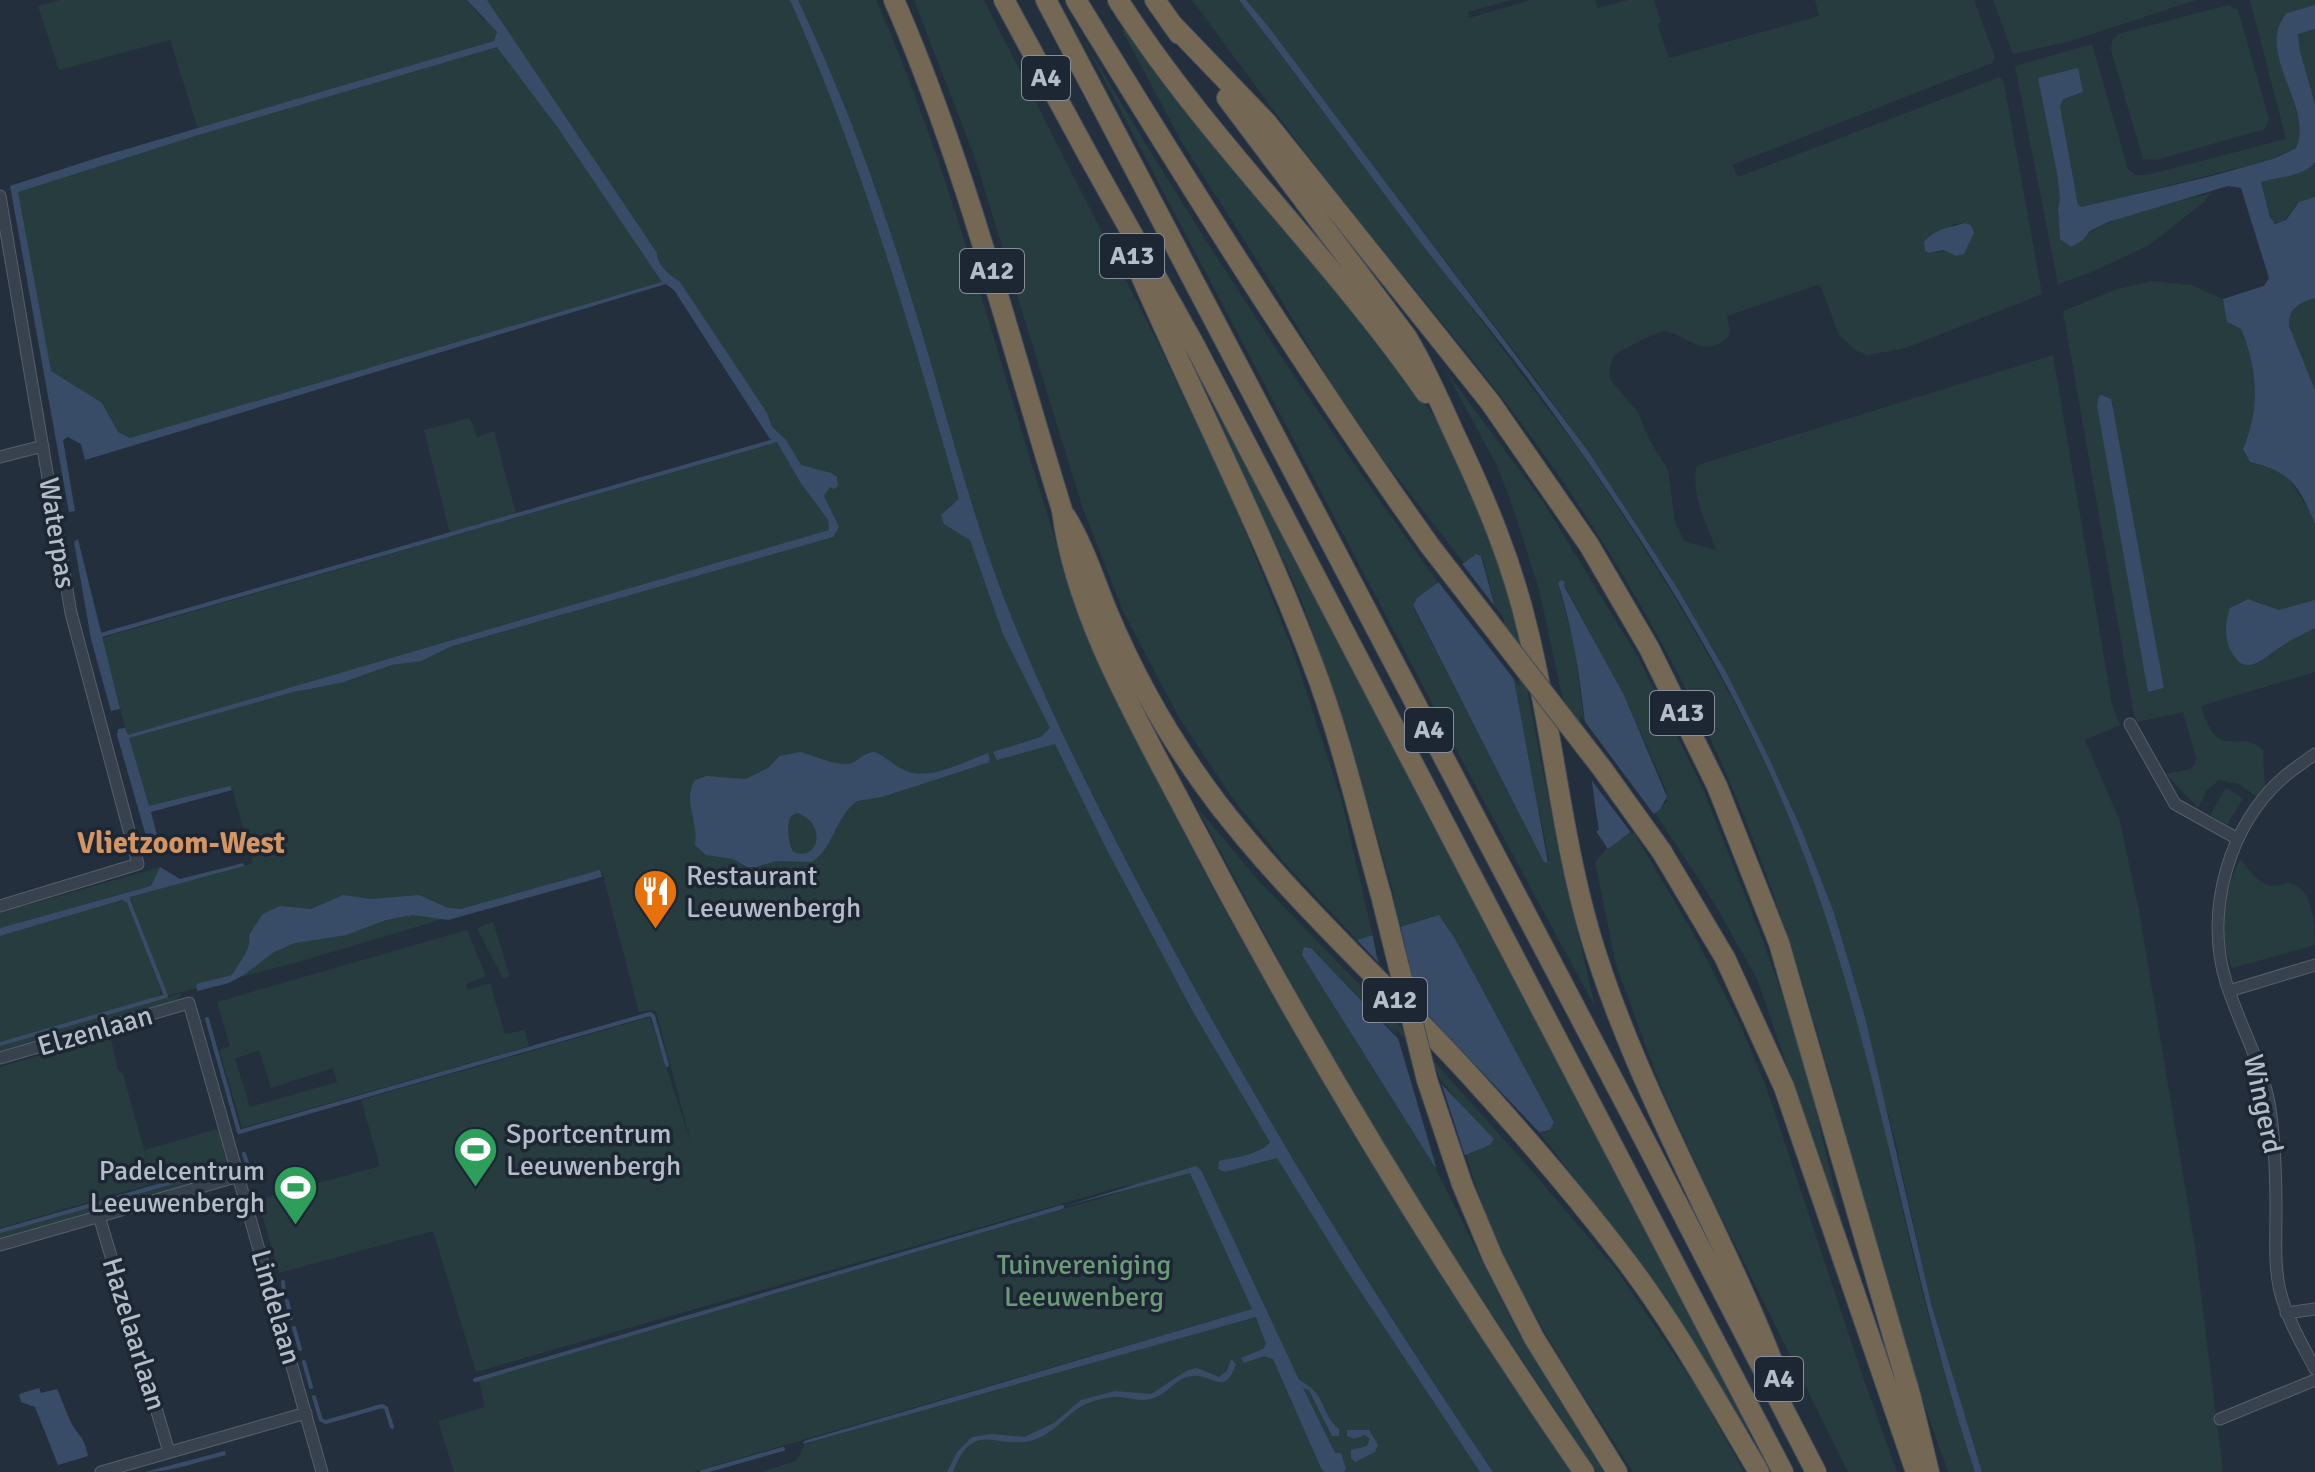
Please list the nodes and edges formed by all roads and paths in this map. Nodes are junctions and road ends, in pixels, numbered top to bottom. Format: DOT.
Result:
graph roads {
  1 [pos="894,0"];
  2 [pos="1004,0"];
  3 [pos="1046,0"];
  4 [pos="1076,0"];
  5 [pos="1086,0"];
  6 [pos="1118,0"];
  7 [pos="1155,0"];
  8 [pos="1171,23"];
  9 [pos="1125,80"];
  10 [pos="1088,155"];
  11 [pos="1,204"];
  12 [pos="1456,436"];
  13 [pos="43,446"];
  14 [pos="0,457"];
  15 [pos="1062,510"];
  16 [pos="2130,724"];
  17 [pos="2315,754"];
  18 [pos="2238,839"];
  19 [pos="0,906"];
  20 [pos="2315,965"];
  21 [pos="2229,991"];
  22 [pos="189,1003"];
  23 [pos="0,1058"];
  24 [pos="239,1176"];
  25 [pos="99,1216"];
  26 [pos="0,1245"];
  27 [pos="2315,1309"];
  28 [pos="2286,1313"];
  29 [pos="2315,1369"];
  30 [pos="2315,1380"];
  31 [pos="306,1413"];
  32 [pos="2220,1419"];
  33 [pos="169,1452"];
  34 [pos="1813,1467"];
  35 [pos="101,1472"];
  36 [pos="322,1472"];
  37 [pos="1584,1472"];
  38 [pos="1617,1472"];
  39 [pos="1759,1472"];
  40 [pos="1783,1472"];
  41 [pos="1916,1472"];
  42 [pos="1929,1472"];
  1 -- 15 [label="highway, A12"];
  2 -- 10 [label="highway, A4"];
  3 -- 34 [label="highway, A4"];
  4 -- 9 [label="highway"];
  5 -- 9 [label="highway, A4"];
  6 -- 12 [label="highway, A4"];
  7 -- 8 [label="highway, A4"];
  8 -- 12 [label="highway, A4"];
  8 -- 42 [label="highway, A13"];
  9 -- 41 [label="highway, bridge"];
  10 -- 38 [label="highway, A13, bridge"];
  10 -- 40 [label="highway, A4"];
  11 -- 13 [label="street, Waterpas"];
  12 -- 34 [label="highway, A4"];
  13 -- 14 [label="street"];
  13 -- 19 [label="street, Waterpas"];
  15 -- 37 [label="highway, A12"];
  15 -- 39 [label="highway, A12"];
  16 -- 18 [label="street"];
  17 -- 18 [label="street, Wingerd"];
  18 -- 21 [label="street, Wingerd"];
  20 -- 21 [label="street"];
  21 -- 28 [label="street, Wingerd"];
  22 -- 23 [label="street, Elzenlaan"];
  22 -- 24 [label="street, Lindelaan"];
  24 -- 25 [label="street"];
  24 -- 31 [label="street, Lindelaan"];
  25 -- 26 [label="street"];
  25 -- 33 [label="street, Hazelaarlaan"];
  27 -- 28 [label="street"];
  28 -- 29 [label="street, Wingerd"];
  30 -- 32 [label="street"];
  31 -- 33 [label="street"];
  31 -- 36 [label="street, Lindelaan"];
  33 -- 35 [label="street"];
}
